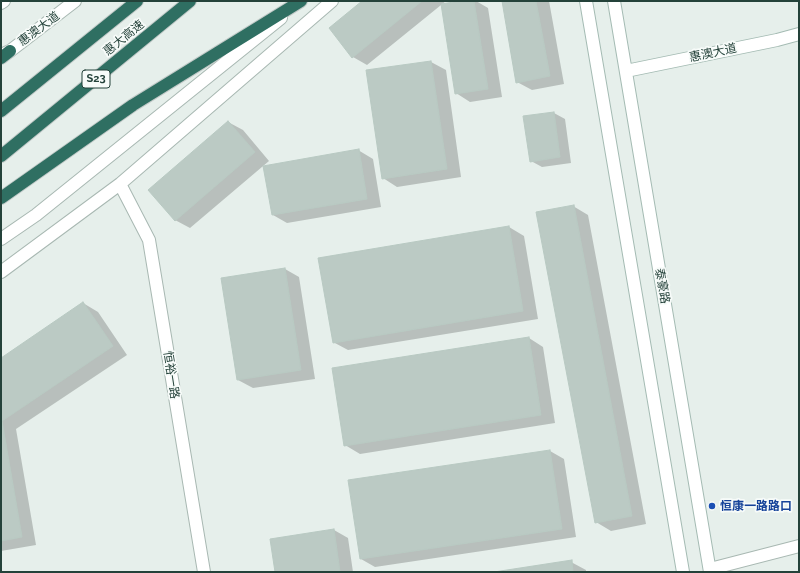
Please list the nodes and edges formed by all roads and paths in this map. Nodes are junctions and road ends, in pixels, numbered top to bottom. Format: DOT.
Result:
graph roads {
  1 [pos="4,1"];
  2 [pos="75,1"];
  3 [pos="137,1"];
  4 [pos="190,1"];
  5 [pos="302,1"];
  6 [pos="332,1"];
  7 [pos="586,1"];
  8 [pos="614,1"];
  9 [pos="1,3"];
  10 [pos="799,34"];
  11 [pos="4,54"];
  12 [pos="626,71"];
  13 [pos="1,111"];
  14 [pos="1,156"];
  15 [pos="120,184"];
  16 [pos="1,198"];
  17 [pos="1,239"];
  18 [pos="1,272"];
  19 [pos="799,546"];
  20 [pos="710,571"];
  21 [pos="204,572"];
  22 [pos="683,572"];
  1 -- 9 [label="street"];
  2 -- 11 [label="street, 惠澳大道"];
  3 -- 13 [label="highway, 惠大高速"];
  4 -- 14 [label="highway, 惠大高速 / S23"];
  5 -- 16 [label="highway"];
  5 -- 17 [label="street"];
  6 -- 15 [label="street"];
  7 -- 22 [label="street"];
  8 -- 12 [label="street, 泰豪路"];
  10 -- 12 [label="street, 惠澳大道"];
  12 -- 20 [label="street, 泰豪路"];
  15 -- 18 [label="street"];
  15 -- 21 [label="street, 恒裕一路"];
  19 -- 20 [label="street"];
}
